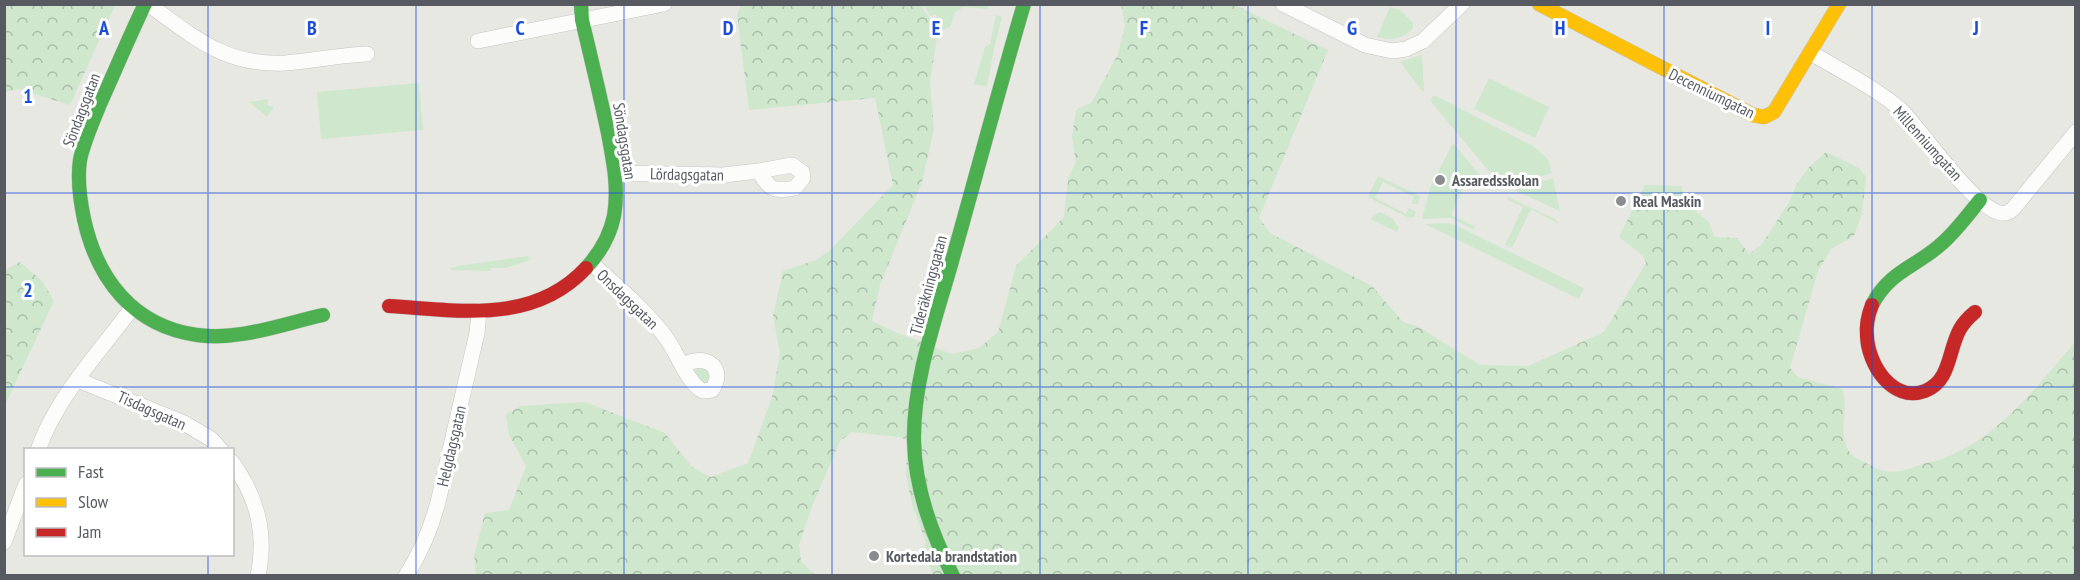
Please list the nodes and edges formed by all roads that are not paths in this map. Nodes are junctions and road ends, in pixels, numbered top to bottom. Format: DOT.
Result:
graph roads {
  1 [pos="146,4"];
  2 [pos="664,4"];
  3 [pos="1024,4"];
  4 [pos="1282,4"];
  5 [pos="1462,4"];
  6 [pos="1539,4"];
  7 [pos="1839,4"];
  8 [pos="582,12"];
  9 [pos="478,41"];
  10 [pos="1811,53"];
  11 [pos="368,54"];
  12 [pos="2076,132"];
  13 [pos="759,171"];
  14 [pos="615,172"];
  15 [pos="1980,200"];
  16 [pos="591,263"];
  17 [pos="389,306"];
  18 [pos="132,308"];
  19 [pos="479,311"];
  20 [pos="1976,312"];
  21 [pos="322,315"];
  22 [pos="683,365"];
  23 [pos="78,380"];
  24 [pos="39,448"];
  25 [pos="219,448"];
  26 [pos="234,465"];
  27 [pos="24,489"];
  28 [pos="4,542"];
  29 [pos="258,576"];
  30 [pos="406,576"];
  31 [pos="952,576"];
  1 -- 11 [label="street"];
  1 -- 18 [label="street, Söndagsgatan"];
  2 -- 8 [label="street"];
  3 -- 31 [label="street, Tideräkningsgatan"];
  4 -- 5 [label="street"];
  6 -- 10 [label="street, Decenniumgatan"];
  7 -- 10 [label="street, Decenniumgatan"];
  8 -- 9 [label="street"];
  8 -- 14 [label="street, Söndagsgatan"];
  10 -- 15 [label="street, Millenniumgatan"];
  12 -- 15 [label="street, Millenniumgatan"];
  13 -- 14 [label="street, Lördagsgatan"];
  14 -- 16 [label="street, Söndagsgatan"];
  15 -- 20 [label="street"];
  16 -- 19 [label="street, Söndagsgatan"];
  16 -- 22 [label="street, Onsdagsgatan"];
  17 -- 19 [label="street, Söndagsgatan"];
  18 -- 21 [label="street, Söndagsgatan"];
  18 -- 23 [label="street"];
  19 -- 30 [label="street, Helgdagsgatan"];
  23 -- 24 [label="street"];
  23 -- 25 [label="street, Tisdagsgatan"];
  26 -- 29 [label="street"];
  27 -- 28 [label="street"];
}
